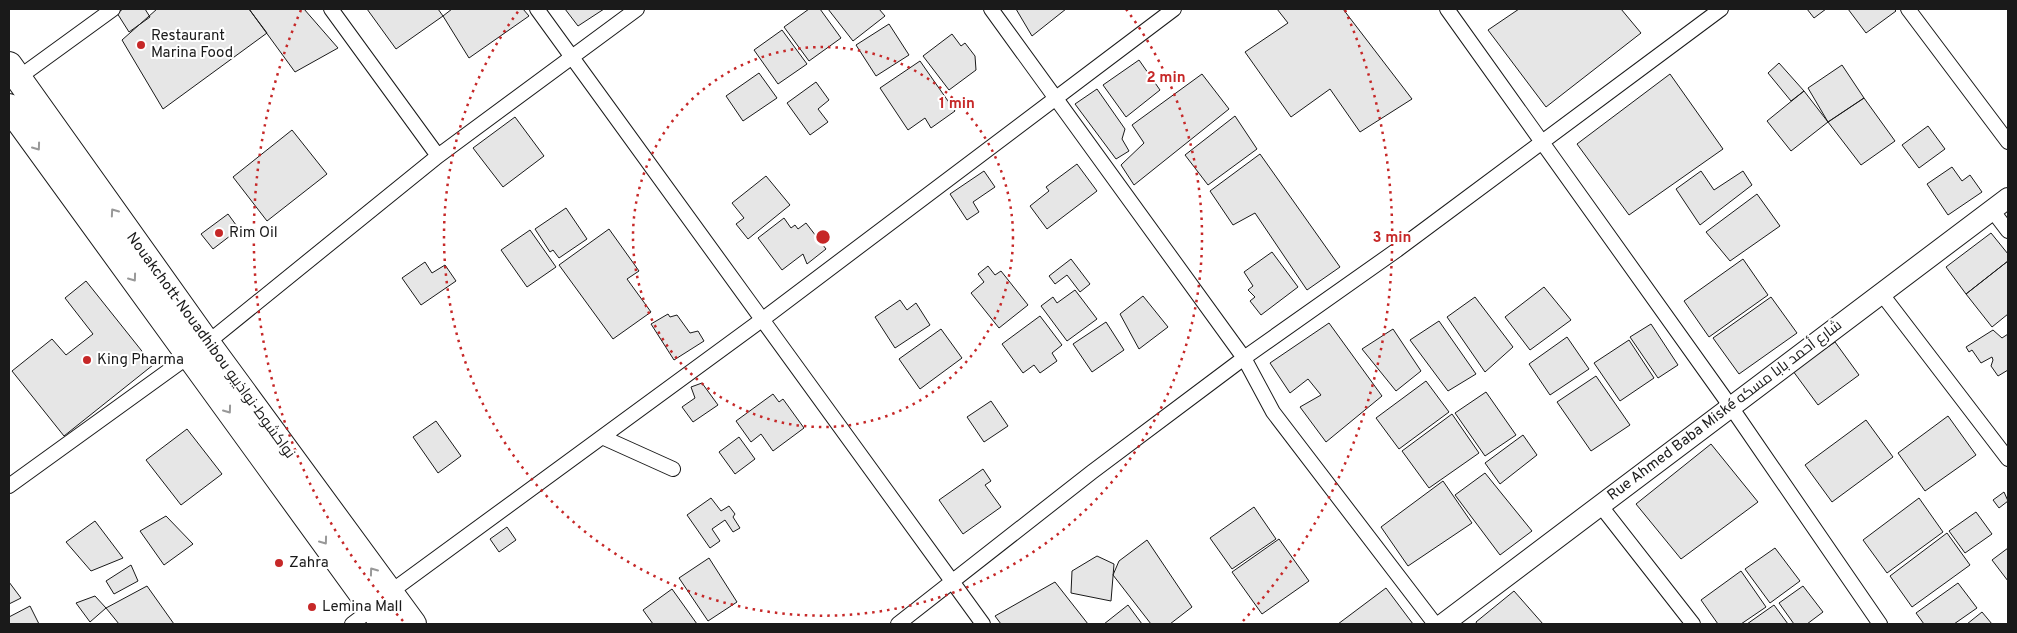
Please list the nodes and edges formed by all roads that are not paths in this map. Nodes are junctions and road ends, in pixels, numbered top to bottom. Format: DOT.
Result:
graph roads {
  1 [pos="112,9"];
  2 [pos="331,9"];
  3 [pos="538,9"];
  4 [pos="637,9"];
  5 [pos="991,9"];
  6 [pos="1174,9"];
  7 [pos="1447,9"];
  8 [pos="1721,9"];
  9 [pos="1908,9"];
  10 [pos="571,57"];
  11 [pos="13,72"];
  12 [pos="1057,98"];
  13 [pos="9,107"];
  14 [pos="1542,142"];
  15 [pos="2008,142"];
  16 [pos="438,156"];
  17 [pos="2008,198"];
  18 [pos="1992,210"];
  19 [pos="2008,231"];
  20 [pos="1881,293"];
  21 [pos="763,319"];
  22 [pos="198,350"];
  23 [pos="1244,358"];
  24 [pos="1731,407"];
  25 [pos="602,437"];
  26 [pos="2008,459"];
  27 [pos="673,469"];
  28 [pos="9,486"];
  29 [pos="1600,505"];
  30 [pos="953,583"];
  31 [pos="382,608"];
  32 [pos="352,624"];
  33 [pos="412,624"];
  34 [pos="898,624"];
  35 [pos="983,624"];
  36 [pos="1435,624"];
  37 [pos="1443,624"];
  38 [pos="1693,624"];
  39 [pos="1880,624"];
  1 -- 11 [label="street"];
  2 -- 16 [label="street"];
  3 -- 10 [label="street"];
  4 -- 10 [label="street"];
  5 -- 12 [label="street"];
  6 -- 12 [label="street"];
  7 -- 14 [label="street"];
  8 -- 14 [label="street"];
  9 -- 15 [label="street"];
  10 -- 16 [label="street"];
  10 -- 21 [label="street"];
  22 -- 11 [label="highway, Nouakchott-Nouadhibou نواكشوط-نواذيبو, one-way"];
  12 -- 21 [label="street"];
  12 -- 23 [label="street"];
  13 -- 22 [label="highway, Nouakchott-Nouadhibou نواكشوط-نواذيبو, one-way"];
  14 -- 23 [label="street"];
  14 -- 24 [label="street"];
  16 -- 22 [label="street"];
  17 -- 18 [label="street, Rue Ahmed Baba Miské شارع أحمد بابا مسكه"];
  18 -- 19 [label="street"];
  18 -- 20 [label="street, Rue Ahmed Baba Miské شارع أحمد بابا مسكه"];
  20 -- 24 [label="street, Rue Ahmed Baba Miské شارع أحمد بابا مسكه"];
  20 -- 26 [label="street"];
  21 -- 25 [label="street"];
  21 -- 30 [label="street"];
  22 -- 28 [label="street"];
  22 -- 31 [label="highway, Nouakchott-Nouadhibou نواكشوط-نواذيبو"];
  23 -- 30 [label="street"];
  23 -- 36 [label="street"];
  24 -- 29 [label="street, Rue Ahmed Baba Miské شارع أحمد بابا مسكه"];
  24 -- 39 [label="street"];
  25 -- 27 [label="street"];
  25 -- 31 [label="street"];
  29 -- 37 [label="street, Rue Ahmed Baba Miské شارع أحمد بابا مسكه"];
  29 -- 38 [label="street"];
  30 -- 34 [label="street"];
  30 -- 35 [label="street"];
  31 -- 32 [label="street"];
  31 -- 33 [label="highway, Nouakchott-Nouadhibou نواكشوط-نواذيبو"];
}
